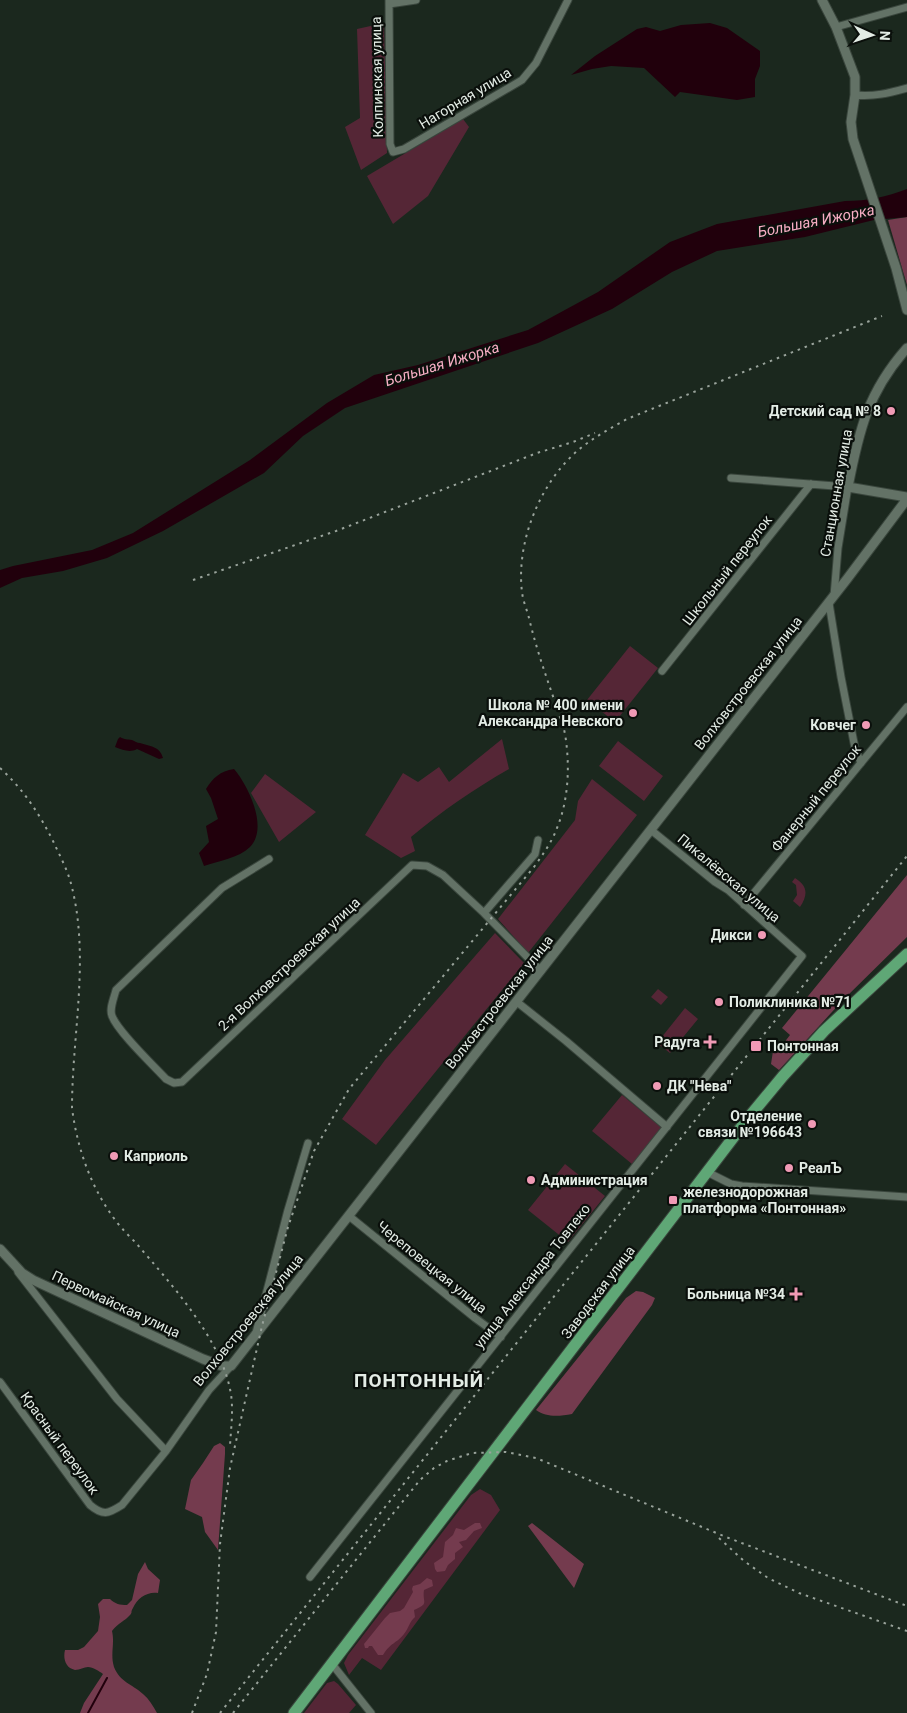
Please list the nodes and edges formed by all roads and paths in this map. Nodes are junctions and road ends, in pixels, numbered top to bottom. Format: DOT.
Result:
graph roads {
  1 [pos="416,0"];
  2 [pos="568,0"];
  3 [pos="822,0"];
  4 [pos="389,2"];
  5 [pos="907,7"];
  6 [pos="836,27"];
  7 [pos="907,88"];
  8 [pos="855,95"];
  9 [pos="393,152"];
  10 [pos="907,310"];
  11 [pos="907,348"];
  12 [pos="731,478"];
  13 [pos="811,484"];
  14 [pos="848,487"];
  15 [pos="907,498"];
  16 [pos="831,599"];
  17 [pos="662,671"];
  18 [pos="907,707"];
  19 [pos="862,763"];
  20 [pos="651,830"];
  21 [pos="538,840"];
  22 [pos="268,859"];
  23 [pos="744,905"];
  24 [pos="484,913"];
  25 [pos="791,946"];
  26 [pos="907,954"];
  27 [pos="541,971"];
  28 [pos="517,1002"];
  29 [pos="667,1127"];
  30 [pos="308,1143"];
  31 [pos="707,1172"];
  32 [pos="907,1197"];
  33 [pos="349,1216"];
  34 [pos="0,1249"];
  35 [pos="10,1262"];
  36 [pos="255,1336"];
  37 [pos="500,1337"];
  38 [pos="232,1366"];
  39 [pos="0,1382"];
  40 [pos="166,1451"];
  41 [pos="105,1513"];
  42 [pos="310,1577"];
  43 [pos="332,1664"];
  44 [pos="294,1713"];
  45 [pos="371,1713"];
  1 -- 4 [label="street"];
  2 -- 9 [label="street, Нагорная улица"];
  3 -- 6 [label="street"];
  4 -- 9 [label="street, Колпинская улица"];
  5 -- 6 [label="street"];
  6 -- 8 [label="street"];
  7 -- 8 [label="street"];
  8 -- 10 [label="street"];
  11 -- 14 [label="street, Станционная улица"];
  12 -- 13 [label="street"];
  13 -- 14 [label="street"];
  13 -- 17 [label="street, Школьный переулок"];
  14 -- 15 [label="street"];
  14 -- 16 [label="street, Станционная улица"];
  15 -- 16 [label="street, Волховстроевская улица"];
  16 -- 19 [label="street, Станционная улица"];
  16 -- 20 [label="street, Волховстроевская улица"];
  18 -- 19 [label="street, Фанерный переулок"];
  19 -- 23 [label="street, Фанерный переулок"];
  20 -- 23 [label="street, Пикалёвская улица"];
  20 -- 27 [label="street, Волховстроевская улица"];
  21 -- 24 [label="street"];
  22 -- 24 [label="street, 2-я Волховстроевская улица"];
  23 -- 25 [label="street, Пикалёвская улица"];
  24 -- 27 [label="street"];
  25 -- 29 [label="street, улица Александра Товпеко"];
  26 -- 31 [label="main road, Заводская улица"];
  27 -- 28 [label="street, Волховстроевская улица"];
  28 -- 29 [label="street"];
  28 -- 33 [label="street, Волховстроевская улица"];
  29 -- 37 [label="street, улица Александра Товпеко"];
  30 -- 36 [label="street"];
  31 -- 32 [label="street"];
  31 -- 43 [label="main road, Заводская улица"];
  33 -- 36 [label="street, Волховстроевская улица"];
  33 -- 37 [label="street, Череповецкая улица"];
  34 -- 35 [label="street, Первомайская улица"];
  35 -- 38 [label="street, Первомайская улица"];
  35 -- 40 [label="street"];
  36 -- 38 [label="street, Волховстроевская улица"];
  37 -- 42 [label="street, улица Александра Товпеко"];
  38 -- 40 [label="street, Волховстроевская улица"];
  39 -- 41 [label="street, Красный переулок"];
  40 -- 41 [label="street, Волховстроевская улица"];
  43 -- 44 [label="main road, Заводская улица"];
  43 -- 45 [label="street"];
}
